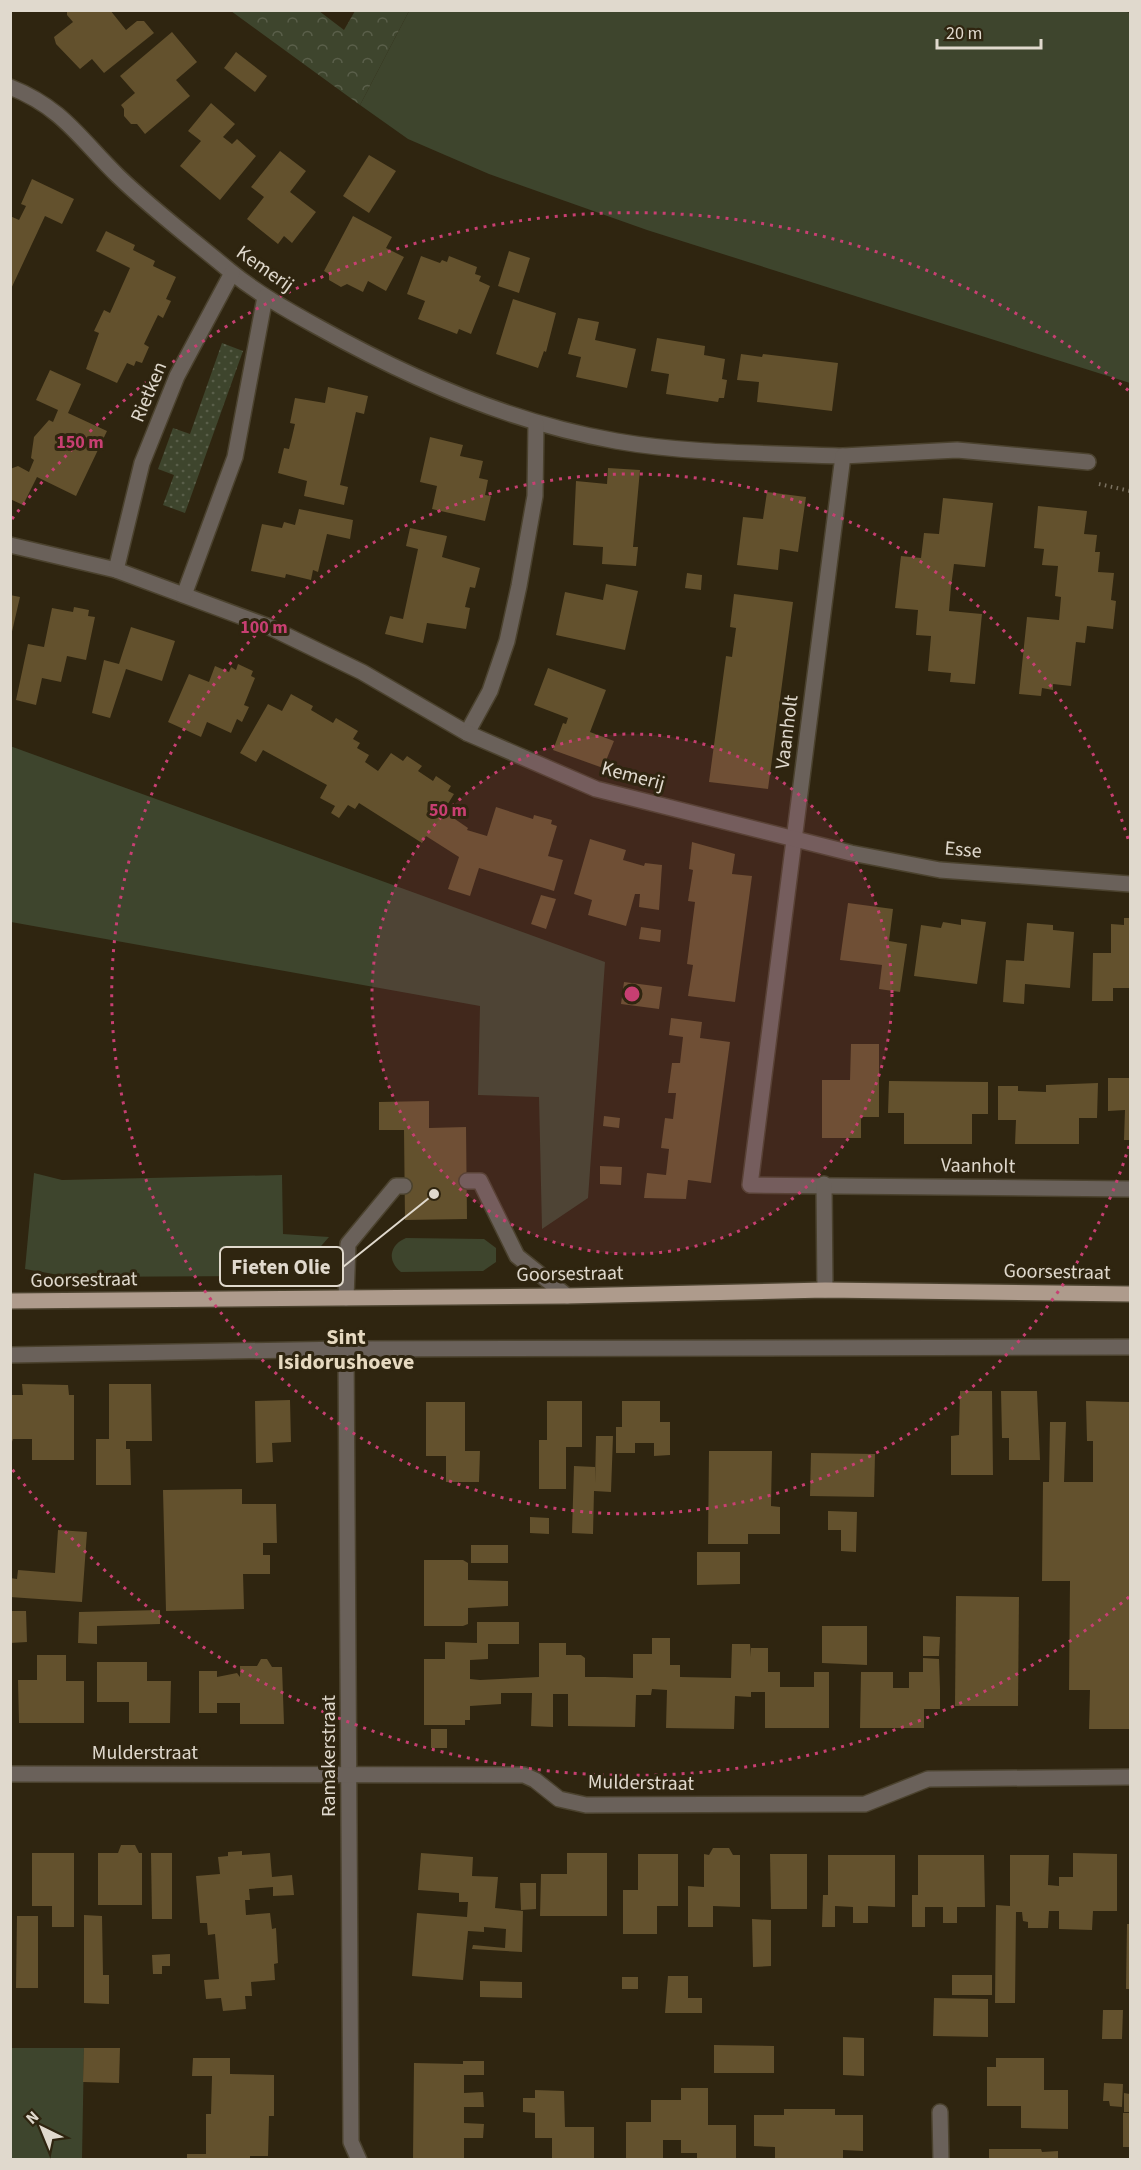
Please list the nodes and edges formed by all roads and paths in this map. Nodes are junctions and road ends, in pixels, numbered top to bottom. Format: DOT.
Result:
graph roads {
  1 [pos="10,87"];
  2 [pos="232,273"];
  3 [pos="265,297"];
  4 [pos="537,423"];
  5 [pos="843,456"];
  6 [pos="1088,462"];
  7 [pos="10,546"];
  8 [pos="116,570"];
  9 [pos="184,595"];
  10 [pos="467,733"];
  11 [pos="795,839"];
  12 [pos="1131,884"];
  13 [pos="466,1181"];
  14 [pos="824,1184"];
  15 [pos="404,1186"];
  16 [pos="1131,1190"];
  17 [pos="825,1290"];
  18 [pos="1131,1294"];
  19 [pos="567,1296"];
  20 [pos="346,1298"];
  21 [pos="10,1301"];
  22 [pos="1131,1347"];
  23 [pos="346,1349"];
  24 [pos="10,1355"];
  25 [pos="10,1774"];
  26 [pos="351,1774"];
  27 [pos="1131,1777"];
  28 [pos="940,2112"];
  29 [pos="359,2160"];
  30 [pos="941,2160"];
  1 -- 2 [label="street, Kemerij"];
  2 -- 3 [label="street, Kemerij"];
  2 -- 8 [label="street, Rietken"];
  3 -- 4 [label="street, Kemerij"];
  3 -- 9 [label="street"];
  4 -- 5 [label="street, Kemerij"];
  4 -- 10 [label="street"];
  5 -- 6 [label="street"];
  5 -- 11 [label="street, Vaanholt"];
  7 -- 8 [label="street, Kemerij"];
  8 -- 9 [label="street, Kemerij"];
  9 -- 10 [label="street, Kemerij"];
  10 -- 11 [label="street, Kemerij"];
  11 -- 12 [label="street, Esse"];
  11 -- 14 [label="street, Vaanholt"];
  13 -- 19 [label="street"];
  14 -- 16 [label="street, Vaanholt"];
  14 -- 17 [label="street"];
  15 -- 20 [label="street"];
  17 -- 18 [label="main road, Goorsestraat"];
  17 -- 19 [label="main road, Goorsestraat"];
  19 -- 20 [label="main road, Goorsestraat"];
  20 -- 21 [label="main road, Goorsestraat"];
  22 -- 23 [label="street"];
  23 -- 24 [label="street"];
  23 -- 26 [label="street, Ramakerstraat"];
  25 -- 26 [label="street, Mulderstraat"];
  26 -- 27 [label="street, Mulderstraat"];
  26 -- 29 [label="street, Ramakerstraat"];
  28 -- 30 [label="street"];
}
